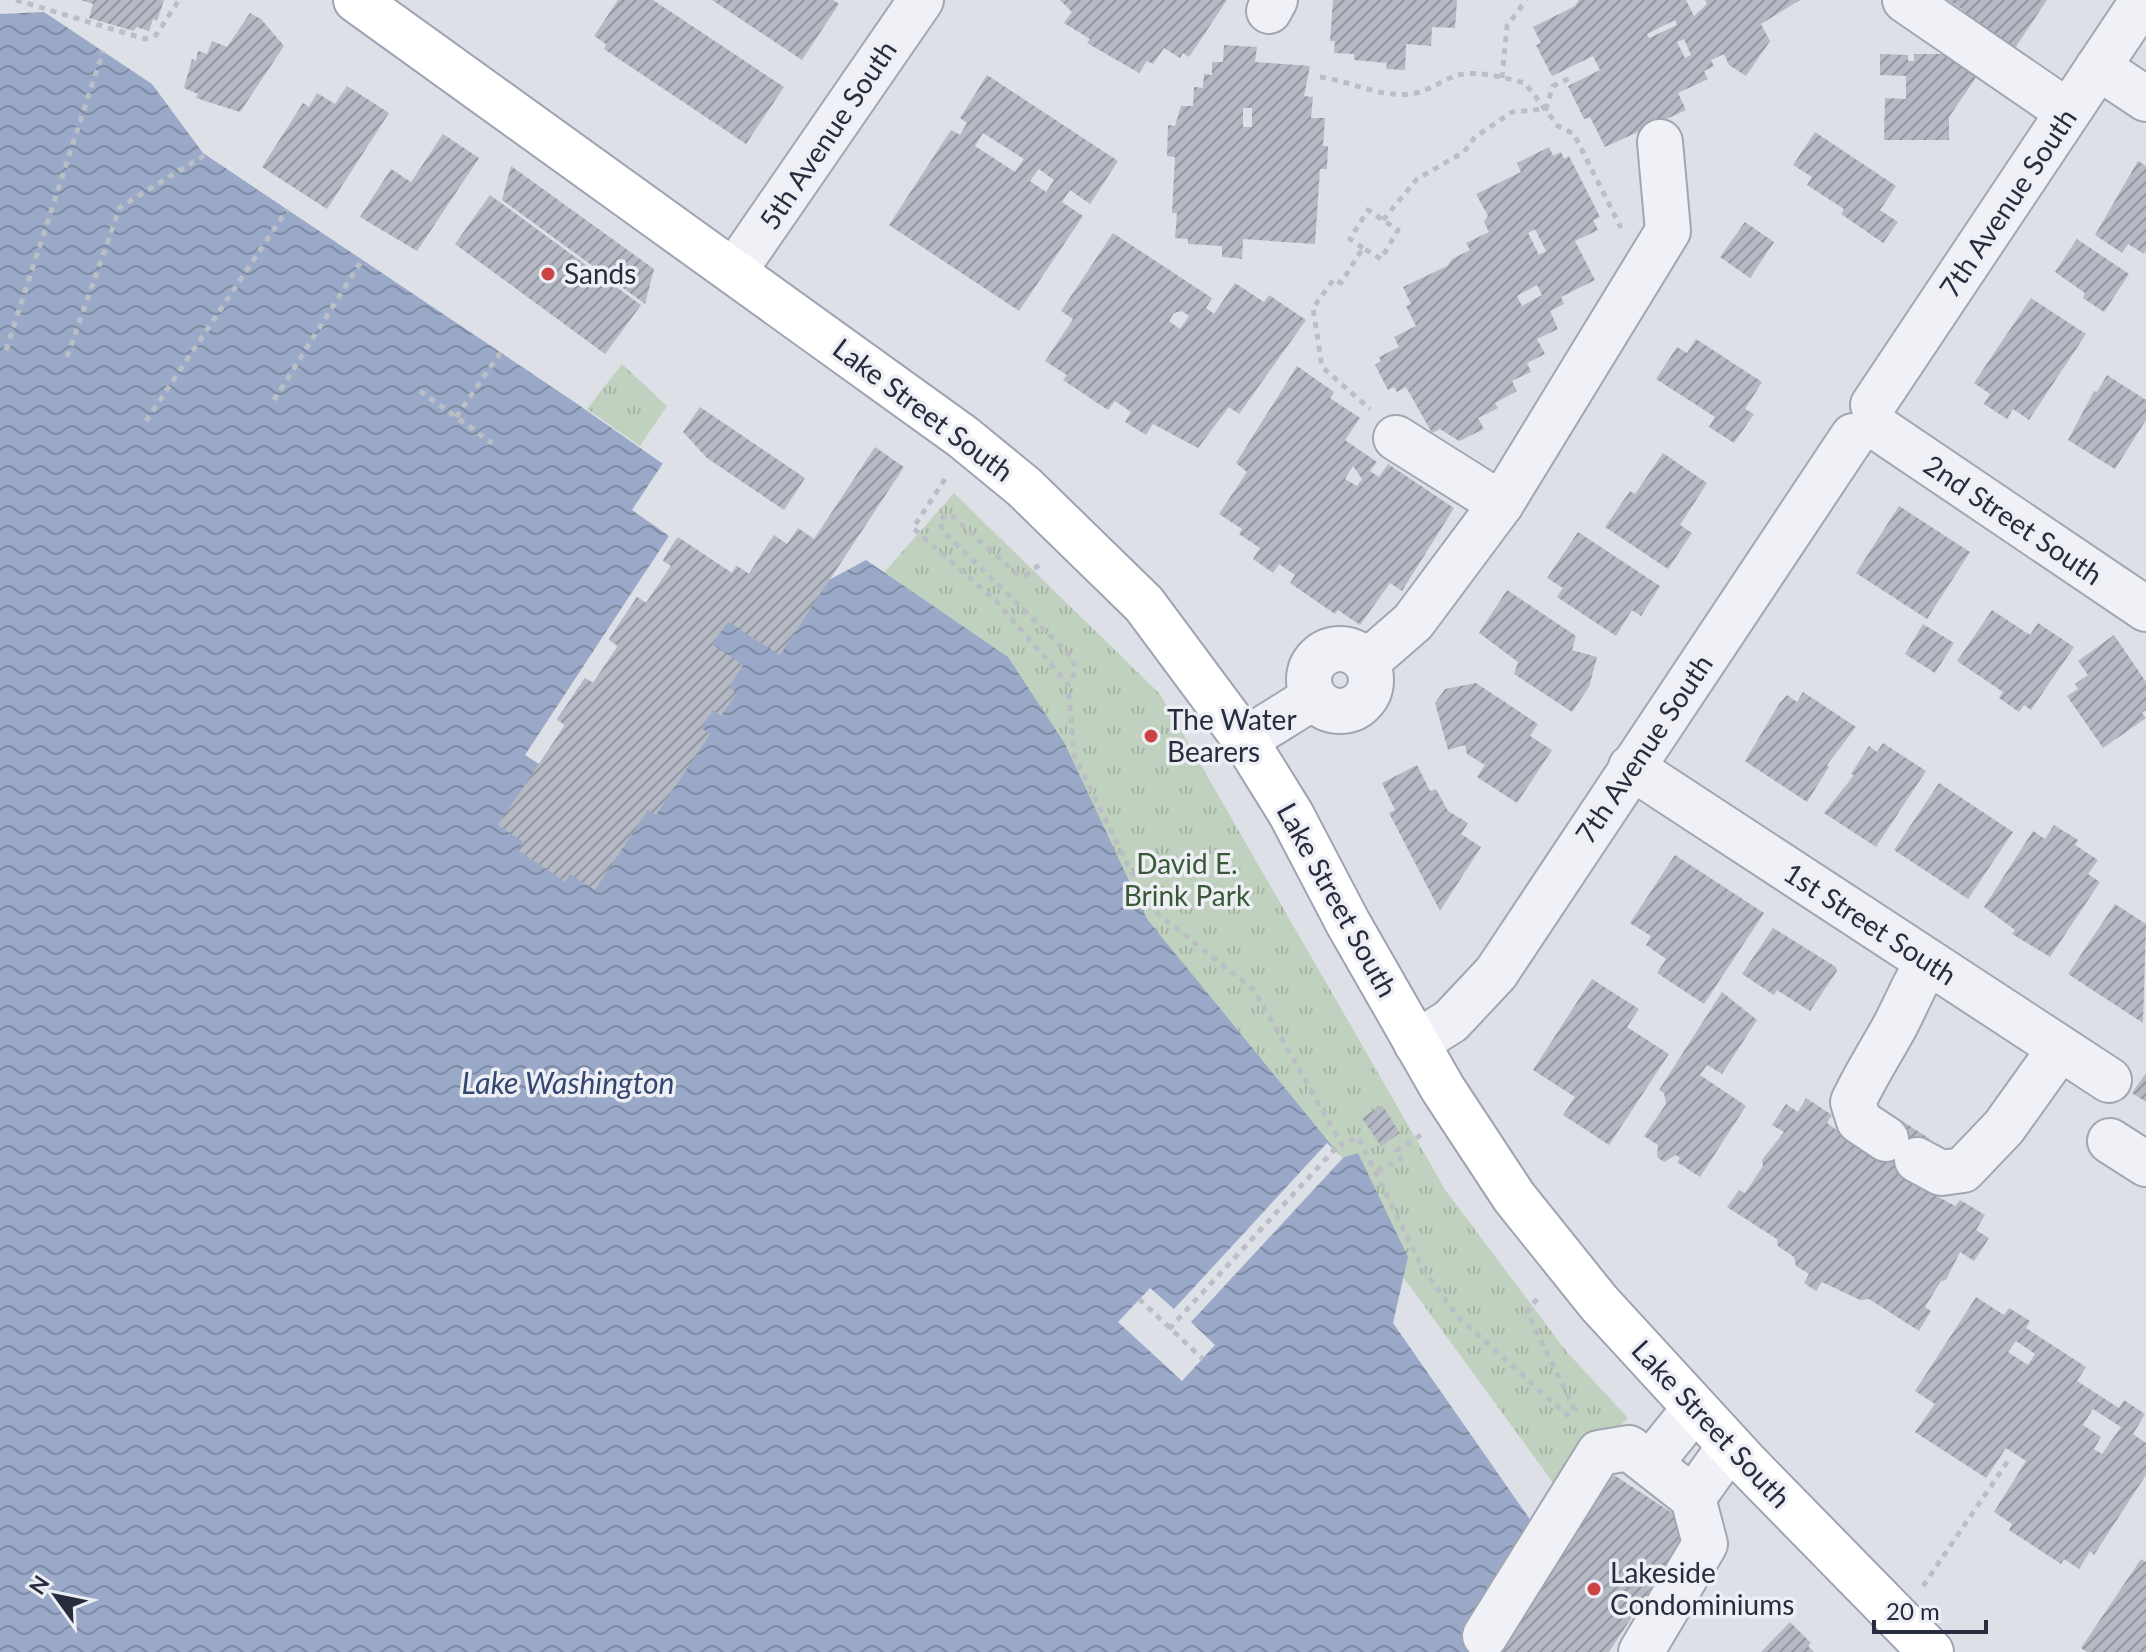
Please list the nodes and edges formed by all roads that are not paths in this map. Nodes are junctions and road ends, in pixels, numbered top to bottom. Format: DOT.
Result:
graph roads {
  1 [pos="356,0"];
  2 [pos="921,0"];
  3 [pos="1905,0"];
  4 [pos="2143,0"];
  5 [pos="2098,67"];
  6 [pos="2146,99"];
  7 [pos="2068,112"];
  8 [pos="1660,142"];
  9 [pos="735,270"];
  10 [pos="1869,424"];
  11 [pos="1385,425"];
  12 [pos="1501,504"];
  13 [pos="2146,609"];
  14 [pos="1245,740"];
  15 [pos="1631,767"];
  16 [pos="1928,962"];
  17 [pos="1416,1043"];
  18 [pos="2059,1050"];
  19 [pos="2109,1080"];
  20 [pos="2110,1141"];
  21 [pos="2146,1164"];
  22 [pos="1695,1408"];
  23 [pos="1730,1446"];
  24 [pos="1650,1464"];
  25 [pos="1693,1498"];
  26 [pos="1485,1636"];
  27 [pos="1641,1652"];
  28 [pos="1931,1652"];
  1 -- 9 [label="main road, Lake Street South"];
  2 -- 9 [label="street, 5th Avenue South"];
  3 -- 7 [label="street"];
  4 -- 5 [label="street, 7th Avenue South"];
  5 -- 6 [label="street"];
  5 -- 7 [label="street, 7th Avenue South"];
  7 -- 10 [label="street, 7th Avenue South"];
  8 -- 12 [label="street"];
  9 -- 14 [label="main road, Lake Street South"];
  10 -- 13 [label="street, 2nd Street South"];
  10 -- 15 [label="street, 7th Avenue South"];
  11 -- 12 [label="street"];
  12 -- 14 [label="street"];
  14 -- 17 [label="main road, Lake Street South"];
  15 -- 16 [label="street, 1st Street South"];
  15 -- 17 [label="street, 7th Avenue South"];
  16 -- 18 [label="street, 1st Street South"];
  16 -- 18 [label="street"];
  17 -- 22 [label="main road, Lake Street South"];
  18 -- 19 [label="street, 1st Street South"];
  20 -- 21 [label="street"];
  22 -- 23 [label="main road, Lake Street South"];
  22 -- 24 [label="street"];
  23 -- 25 [label="street"];
  23 -- 28 [label="main road, Lake Street South"];
  24 -- 25 [label="street"];
  24 -- 26 [label="street"];
  25 -- 27 [label="street"];
}
